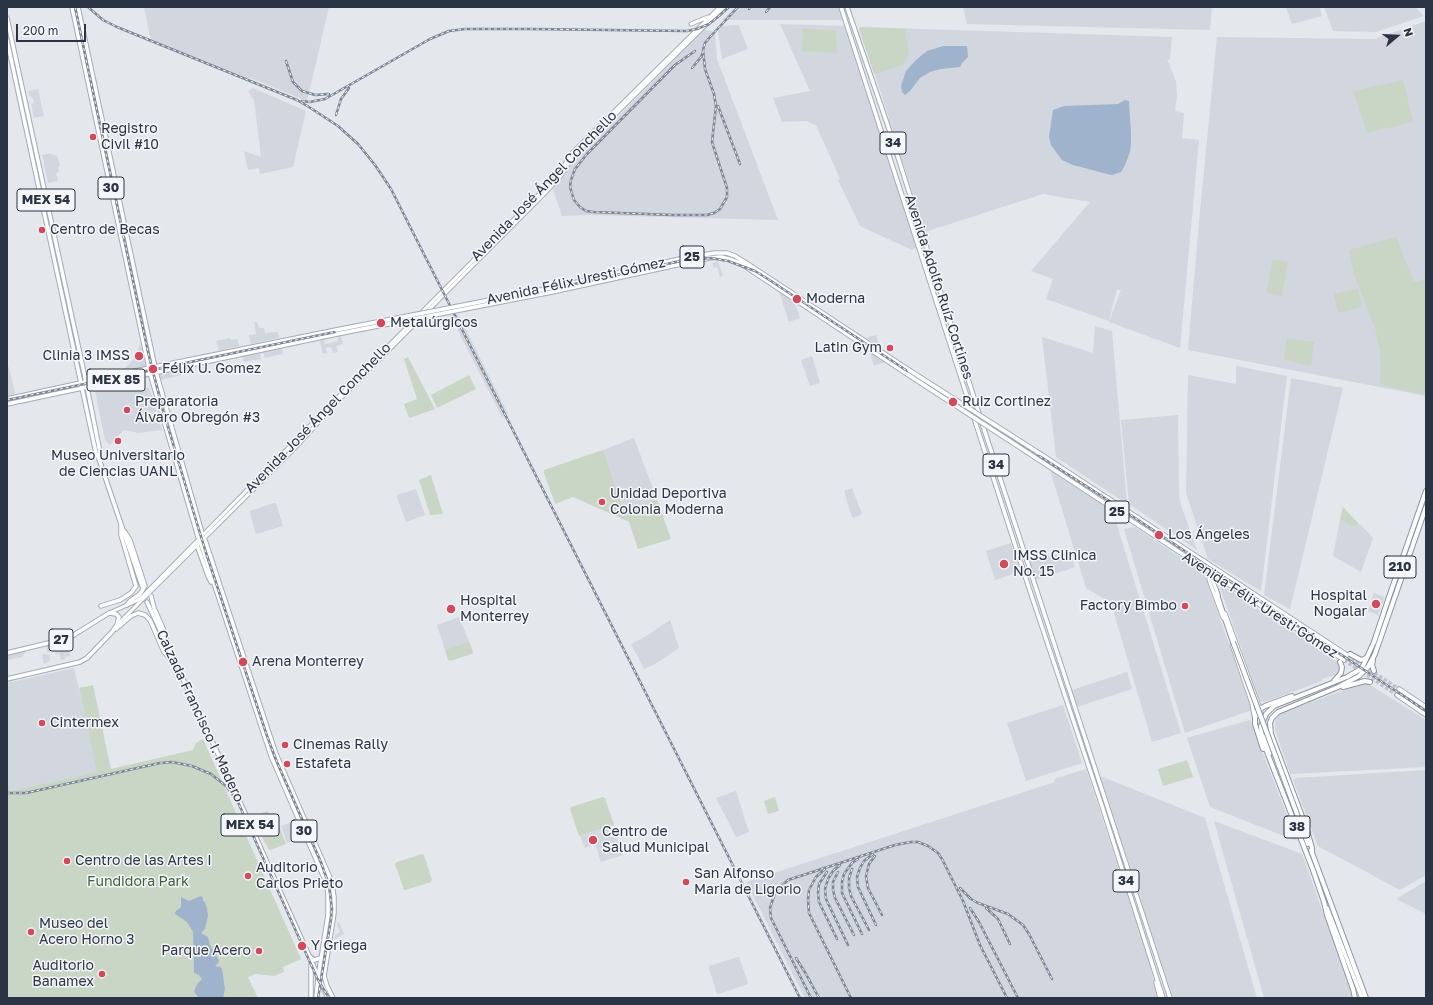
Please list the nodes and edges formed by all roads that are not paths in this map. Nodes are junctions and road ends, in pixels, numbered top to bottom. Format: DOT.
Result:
graph roads {
  1 [pos="72,7"];
  2 [pos="78,7"];
  3 [pos="720,7"];
  4 [pos="724,7"];
  5 [pos="841,7"];
  6 [pos="847,7"];
  7 [pos="711,16"];
  8 [pos="7,18"];
  9 [pos="692,24"];
  10 [pos="7,40"];
  11 [pos="337,332"];
  12 [pos="309,338"];
  13 [pos="154,367"];
  14 [pos="149,368"];
  15 [pos="156,372"];
  16 [pos="908,372"];
  17 [pos="150,373"];
  18 [pos="84,385"];
  19 [pos="7,399"];
  20 [pos="7,404"];
  21 [pos="994,431"];
  22 [pos="987,438"];
  23 [pos="264,472"];
  24 [pos="269,474"];
  25 [pos="1426,491"];
  26 [pos="1426,507"];
  27 [pos="1125,509"];
  28 [pos="1121,515"];
  29 [pos="122,524"];
  30 [pos="123,529"];
  31 [pos="204,536"];
  32 [pos="198,537"];
  33 [pos="199,545"];
  34 [pos="1205,562"];
  35 [pos="1208,571"];
  36 [pos="1218,577"];
  37 [pos="1213,583"];
  38 [pos="142,586"];
  39 [pos="1217,593"];
  40 [pos="151,596"];
  41 [pos="147,602"];
  42 [pos="127,605"];
  43 [pos="101,606"];
  44 [pos="109,613"];
  45 [pos="223,613"];
  46 [pos="231,617"];
  47 [pos="117,626"];
  48 [pos="112,632"];
  49 [pos="166,643"];
  50 [pos="7,653"];
  51 [pos="1348,654"];
  52 [pos="1375,654"];
  53 [pos="1368,657"];
  54 [pos="1342,661"];
  55 [pos="177,666"];
  56 [pos="1374,671"];
  57 [pos="7,679"];
  58 [pos="1370,682"];
  59 [pos="1330,683"];
  60 [pos="1338,687"];
  61 [pos="1399,689"];
  62 [pos="1302,695"];
  63 [pos="1397,695"];
  64 [pos="1258,703"];
  65 [pos="1271,704"];
  66 [pos="1426,707"];
  67 [pos="1260,708"];
  68 [pos="1426,715"];
  69 [pos="1254,716"];
  70 [pos="1271,734"];
  71 [pos="1268,754"];
  72 [pos="1273,765"];
  73 [pos="292,804"];
  74 [pos="304,817"];
  75 [pos="1312,853"];
  76 [pos="1324,902"];
  77 [pos="334,909"];
  78 [pos="328,915"];
  79 [pos="308,955"];
  80 [pos="321,958"];
  81 [pos="311,962"];
  82 [pos="318,978"];
  83 [pos="1365,997"];
  84 [pos="311,998"];
  85 [pos="316,998"];
  86 [pos="328,998"];
  87 [pos="333,998"];
  88 [pos="1162,998"];
  89 [pos="1170,998"];
  90 [pos="1355,998"];
  1 -- 14 [label="main road, 30"];
  2 -- 13 [label="main road, 30"];
  3 -- 7 [label="main road, Avenida José Ángel Conchello / 27"];
  4 -- 24 [label="main road, Avenida José Ángel Conchello / 27"];
  5 -- 88 [label="main road, Avenida Adolfo Ruíz Cortines / 34"];
  6 -- 22 [label="main road, Avenida Adolfo Ruíz Cortines / 34"];
  7 -- 9 [label="main road"];
  7 -- 23 [label="main road, Avenida José Ángel Conchello / 27"];
  8 -- 18 [label="main road, MEX 54"];
  10 -- 18 [label="main road, MEX 54"];
  11 -- 12 [label="main road, Avenida Félix Uresti Gómez / MEX 85"];
  11 -- 16 [label="main road, Avenida Félix Uresti Gómez / 25, bridge"];
  12 -- 13 [label="main road, Avenida Félix Uresti Gómez / MEX 85"];
  12 -- 15 [label="main road, Avenida Félix Uresti Gómez / MEX 85"];
  13 -- 14 [label="main road, Avenida Félix Uresti Gómez / MEX 85"];
  13 -- 15 [label="main road, 30"];
  14 -- 17 [label="main road, 30"];
  14 -- 18 [label="main road, Avenida Félix Uresti Gómez / MEX 85"];
  15 -- 17 [label="main road, Avenida Félix Uresti Gómez / MEX 85"];
  15 -- 31 [label="main road, 30"];
  16 -- 27 [label="main road, Avenida Félix Uresti Gómez / 25, bridge"];
  16 -- 28 [label="main road, Avenida Félix Uresti Gómez / 25, bridge"];
  17 -- 18 [label="main road, Avenida Félix Uresti Gómez / MEX 85"];
  17 -- 32 [label="main road, 30"];
  18 -- 19 [label="main road, Avenida Félix Uresti Gómez / MEX 85"];
  18 -- 20 [label="main road, Avenida Félix Uresti Gómez / MEX 85"];
  18 -- 29 [label="main road, MEX 54"];
  21 -- 22 [label="main road"];
  22 -- 89 [label="main road, Avenida Adolfo Ruíz Cortines / 34"];
  23 -- 24 [label="main road"];
  23 -- 31 [label="main road, Avenida José Ángel Conchello / 27"];
  24 -- 31 [label="main road, Avenida José Ángel Conchello / 27"];
  25 -- 53 [label="highway, 210"];
  26 -- 52 [label="highway, 210"];
  27 -- 28 [label="main road"];
  27 -- 34 [label="main road, Avenida Félix Uresti Gómez / 25"];
  28 -- 35 [label="main road, Avenida Félix Uresti Gómez / 25"];
  29 -- 30 [label="main road, MEX 54"];
  29 -- 43 [label="main road"];
  30 -- 38 [label="main road, MEX 54"];
  30 -- 42 [label="main road"];
  31 -- 33 [label="main road, Avenida José Ángel Conchello / 27"];
  31 -- 42 [label="main road, Avenida José Ángel Conchello / 27"];
  31 -- 46 [label="main road, 30"];
  33 -- 45 [label="main road, 30"];
  33 -- 47 [label="main road, Avenida José Ángel Conchello / 27"];
  34 -- 35 [label="main road"];
  34 -- 51 [label="main road, Avenida Félix Uresti Gómez / 25"];
  35 -- 36 [label="main road, Avenida Félix Uresti Gómez / 25"];
  35 -- 37 [label="main road"];
  35 -- 69 [label="main road"];
  36 -- 37 [label="main road"];
  36 -- 54 [label="main road, Avenida Félix Uresti Gómez / 25"];
  37 -- 39 [label="main road"];
  39 -- 64 [label="main road"];
  39 -- 75 [label="highway, bridge"];
  40 -- 49 [label="main road"];
  41 -- 49 [label="main road, Calzada Francisco I. Madero / MEX 54"];
  42 -- 44 [label="main road, Avenida José Ángel Conchello / 27"];
  44 -- 47 [label="main road"];
  44 -- 50 [label="main road, 27"];
  45 -- 46 [label="main road"];
  45 -- 73 [label="main road, 30"];
  46 -- 74 [label="main road, 30"];
  47 -- 48 [label="main road, 27"];
  48 -- 55 [label="main road"];
  48 -- 57 [label="main road, 27"];
  49 -- 55 [label="main road, Calzada Francisco I. Madero / MEX 54"];
  51 -- 53 [label="highway"];
  52 -- 56 [label="highway"];
  52 -- 60 [label="highway, 210"];
  53 -- 59 [label="highway, 210"];
  54 -- 59 [label="highway"];
  55 -- 79 [label="main road, Calzada Francisco I. Madero / MEX 54"];
  58 -- 60 [label="highway"];
  59 -- 62 [label="highway, 210"];
  60 -- 70 [label="highway, 210"];
  61 -- 66 [label="main road"];
  62 -- 65 [label="highway"];
  62 -- 71 [label="highway, 210"];
  63 -- 68 [label="main road"];
  64 -- 65 [label="main road"];
  64 -- 67 [label="main road"];
  65 -- 67 [label="highway"];
  67 -- 69 [label="highway"];
  69 -- 71 [label="highway"];
  70 -- 72 [label="highway"];
  70 -- 75 [label="highway"];
  71 -- 72 [label="highway, 38"];
  72 -- 76 [label="highway, 38"];
  73 -- 74 [label="main road"];
  73 -- 78 [label="main road, 30"];
  74 -- 77 [label="main road, 30"];
  75 -- 83 [label="highway, 38"];
  76 -- 83 [label="main road, 38"];
  76 -- 90 [label="highway"];
  77 -- 78 [label="main road"];
  77 -- 87 [label="main road, 30"];
  78 -- 80 [label="main road, 30"];
  79 -- 80 [label="main road"];
  79 -- 81 [label="main road, Calzada Francisco I. Madero / MEX 54"];
  80 -- 82 [label="main road, 30"];
  81 -- 82 [label="main road, Calzada Francisco I. Madero / MEX 54"];
  81 -- 84 [label="main road, Calzada Francisco I. Madero"];
  82 -- 85 [label="main road"];
  82 -- 86 [label="main road, MEX 54"];
}
